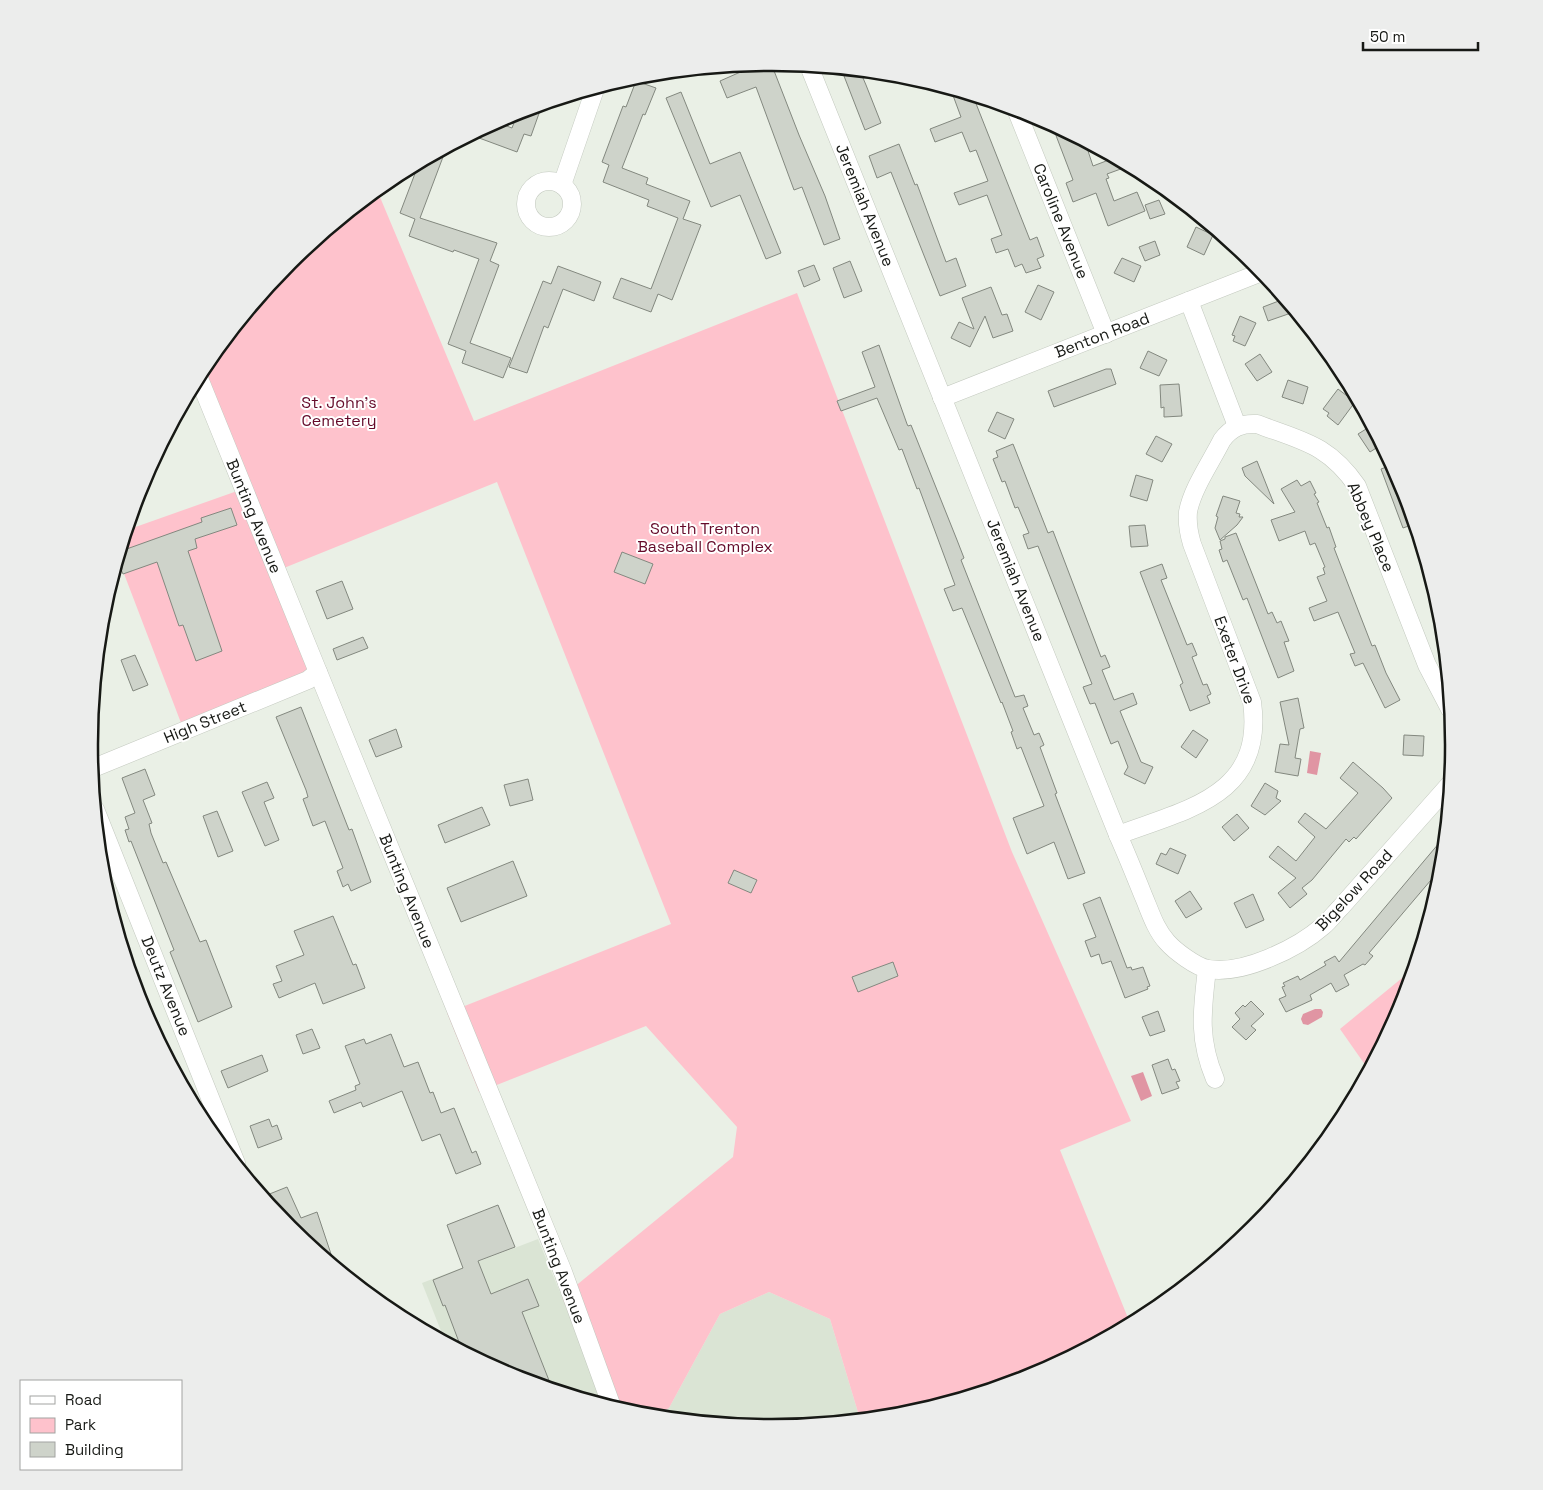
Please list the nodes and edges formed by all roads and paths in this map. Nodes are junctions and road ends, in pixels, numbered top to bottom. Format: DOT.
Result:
graph roads {
  1 [pos="812,73"];
  2 [pos="593,95"];
  3 [pos="1020,120"];
  4 [pos="562,185"];
  5 [pos="1254,275"];
  6 [pos="1189,301"];
  7 [pos="1106,334"];
  8 [pos="202,386"];
  9 [pos="942,398"];
  10 [pos="1237,426"];
  11 [pos="318,672"];
  12 [pos="1443,697"];
  13 [pos="98,767"];
  14 [pos="1444,791"];
  15 [pos="104,832"];
  16 [pos="1118,835"];
  17 [pos="1207,969"];
  18 [pos="1215,1080"];
  19 [pos="228,1142"];
  20 [pos="609,1399"];
  1 -- 9 [label="street, Jeremiah Avenue"];
  2 -- 4 [label="street"];
  3 -- 7 [label="street, Caroline Avenue"];
  5 -- 6 [label="street, Benton Road"];
  6 -- 7 [label="street, Benton Road"];
  6 -- 10 [label="street"];
  7 -- 9 [label="street, Benton Road"];
  8 -- 11 [label="street, Bunting Avenue"];
  9 -- 16 [label="street, Jeremiah Avenue"];
  10 -- 12 [label="street, Abbey Place"];
  10 -- 16 [label="street, Exeter Drive"];
  11 -- 13 [label="street, High Street"];
  11 -- 20 [label="street, Bunting Avenue"];
  14 -- 17 [label="street, Bigelow Road"];
  15 -- 19 [label="street, Deutz Avenue"];
  16 -- 17 [label="street, Jeremiah Avenue"];
  17 -- 18 [label="street"];
}
